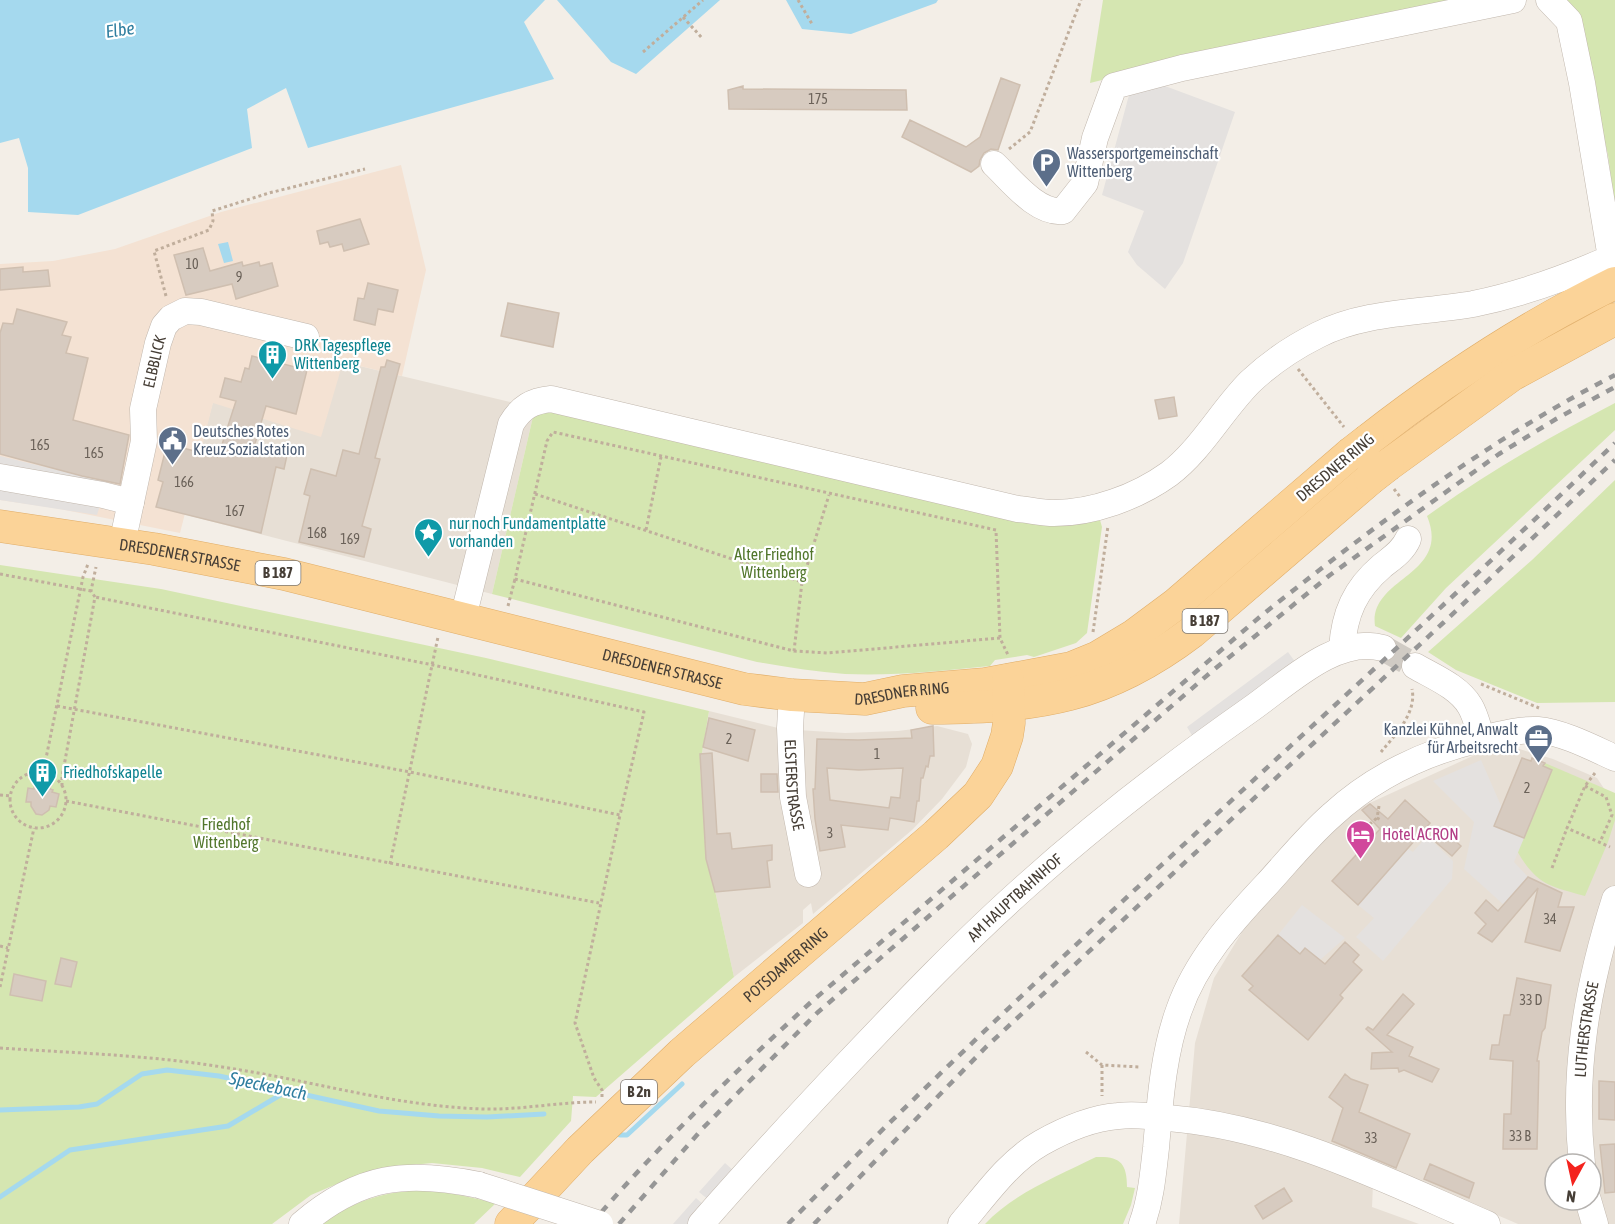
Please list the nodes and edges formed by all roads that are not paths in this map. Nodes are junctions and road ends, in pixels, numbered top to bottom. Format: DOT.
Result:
graph roads {
  1 [pos="1513,0"];
  2 [pos="1549,0"];
  3 [pos="994,164"];
  4 [pos="1614,266"];
  5 [pos="1615,319"];
  6 [pos="306,337"];
  7 [pos="0,477"];
  8 [pos="131,502"];
  9 [pos="0,526"];
  10 [pos="1408,539"];
  11 [pos="122,544"];
  12 [pos="453,616"];
  13 [pos="1383,648"];
  14 [pos="1342,649"];
  15 [pos="1413,675"];
  16 [pos="1009,681"];
  17 [pos="792,695"];
  18 [pos="865,699"];
  19 [pos="1482,739"];
  20 [pos="1606,764"];
  21 [pos="808,874"];
  22 [pos="1615,899"];
  23 [pos="1159,1117"];
  24 [pos="1581,1152"];
  25 [pos="302,1224"];
  26 [pos="511,1224"];
  27 [pos="600,1224"];
  28 [pos="701,1224"];
  29 [pos="961,1224"];
  30 [pos="1142,1224"];
  31 [pos="1487,1224"];
  1 -- 3 [label="street"];
  2 -- 4 [label="street"];
  4 -- 12 [label="street"];
  4 -- 16 [label="main road, DRESDNER RING / B 187"];
  5 -- 16 [label="main road, DRESDNER RING / B 187"];
  6 -- 8 [label="street, ELBBLICK"];
  7 -- 8 [label="street"];
  8 -- 11 [label="street, ELBBLICK"];
  9 -- 11 [label="main road, DRESDENER STRASSE / B 187"];
  10 -- 14 [label="street"];
  11 -- 12 [label="main road, DRESDENER STRASSE / B 187"];
  12 -- 17 [label="main road, DRESDENER STRASSE / B 187"];
  13 -- 14 [label="street, AM HAUPTBAHNHOF"];
  14 -- 28 [label="street, AM HAUPTBAHNHOF"];
  15 -- 19 [label="street"];
  16 -- 18 [label="main road, DRESDNER RING / B 187"];
  16 -- 26 [label="main road, POTSDAMER RING / B 2n"];
  17 -- 18 [label="main road, DRESDENER STRASSE / B 187"];
  17 -- 21 [label="street, ELSTERSTRASSE"];
  19 -- 20 [label="street"];
  19 -- 23 [label="street"];
  22 -- 24 [label="street, LUTHERSTRASSE"];
  23 -- 29 [label="street"];
  23 -- 30 [label="street"];
  23 -- 31 [label="street"];
  25 -- 27 [label="street, bridge"];
}
